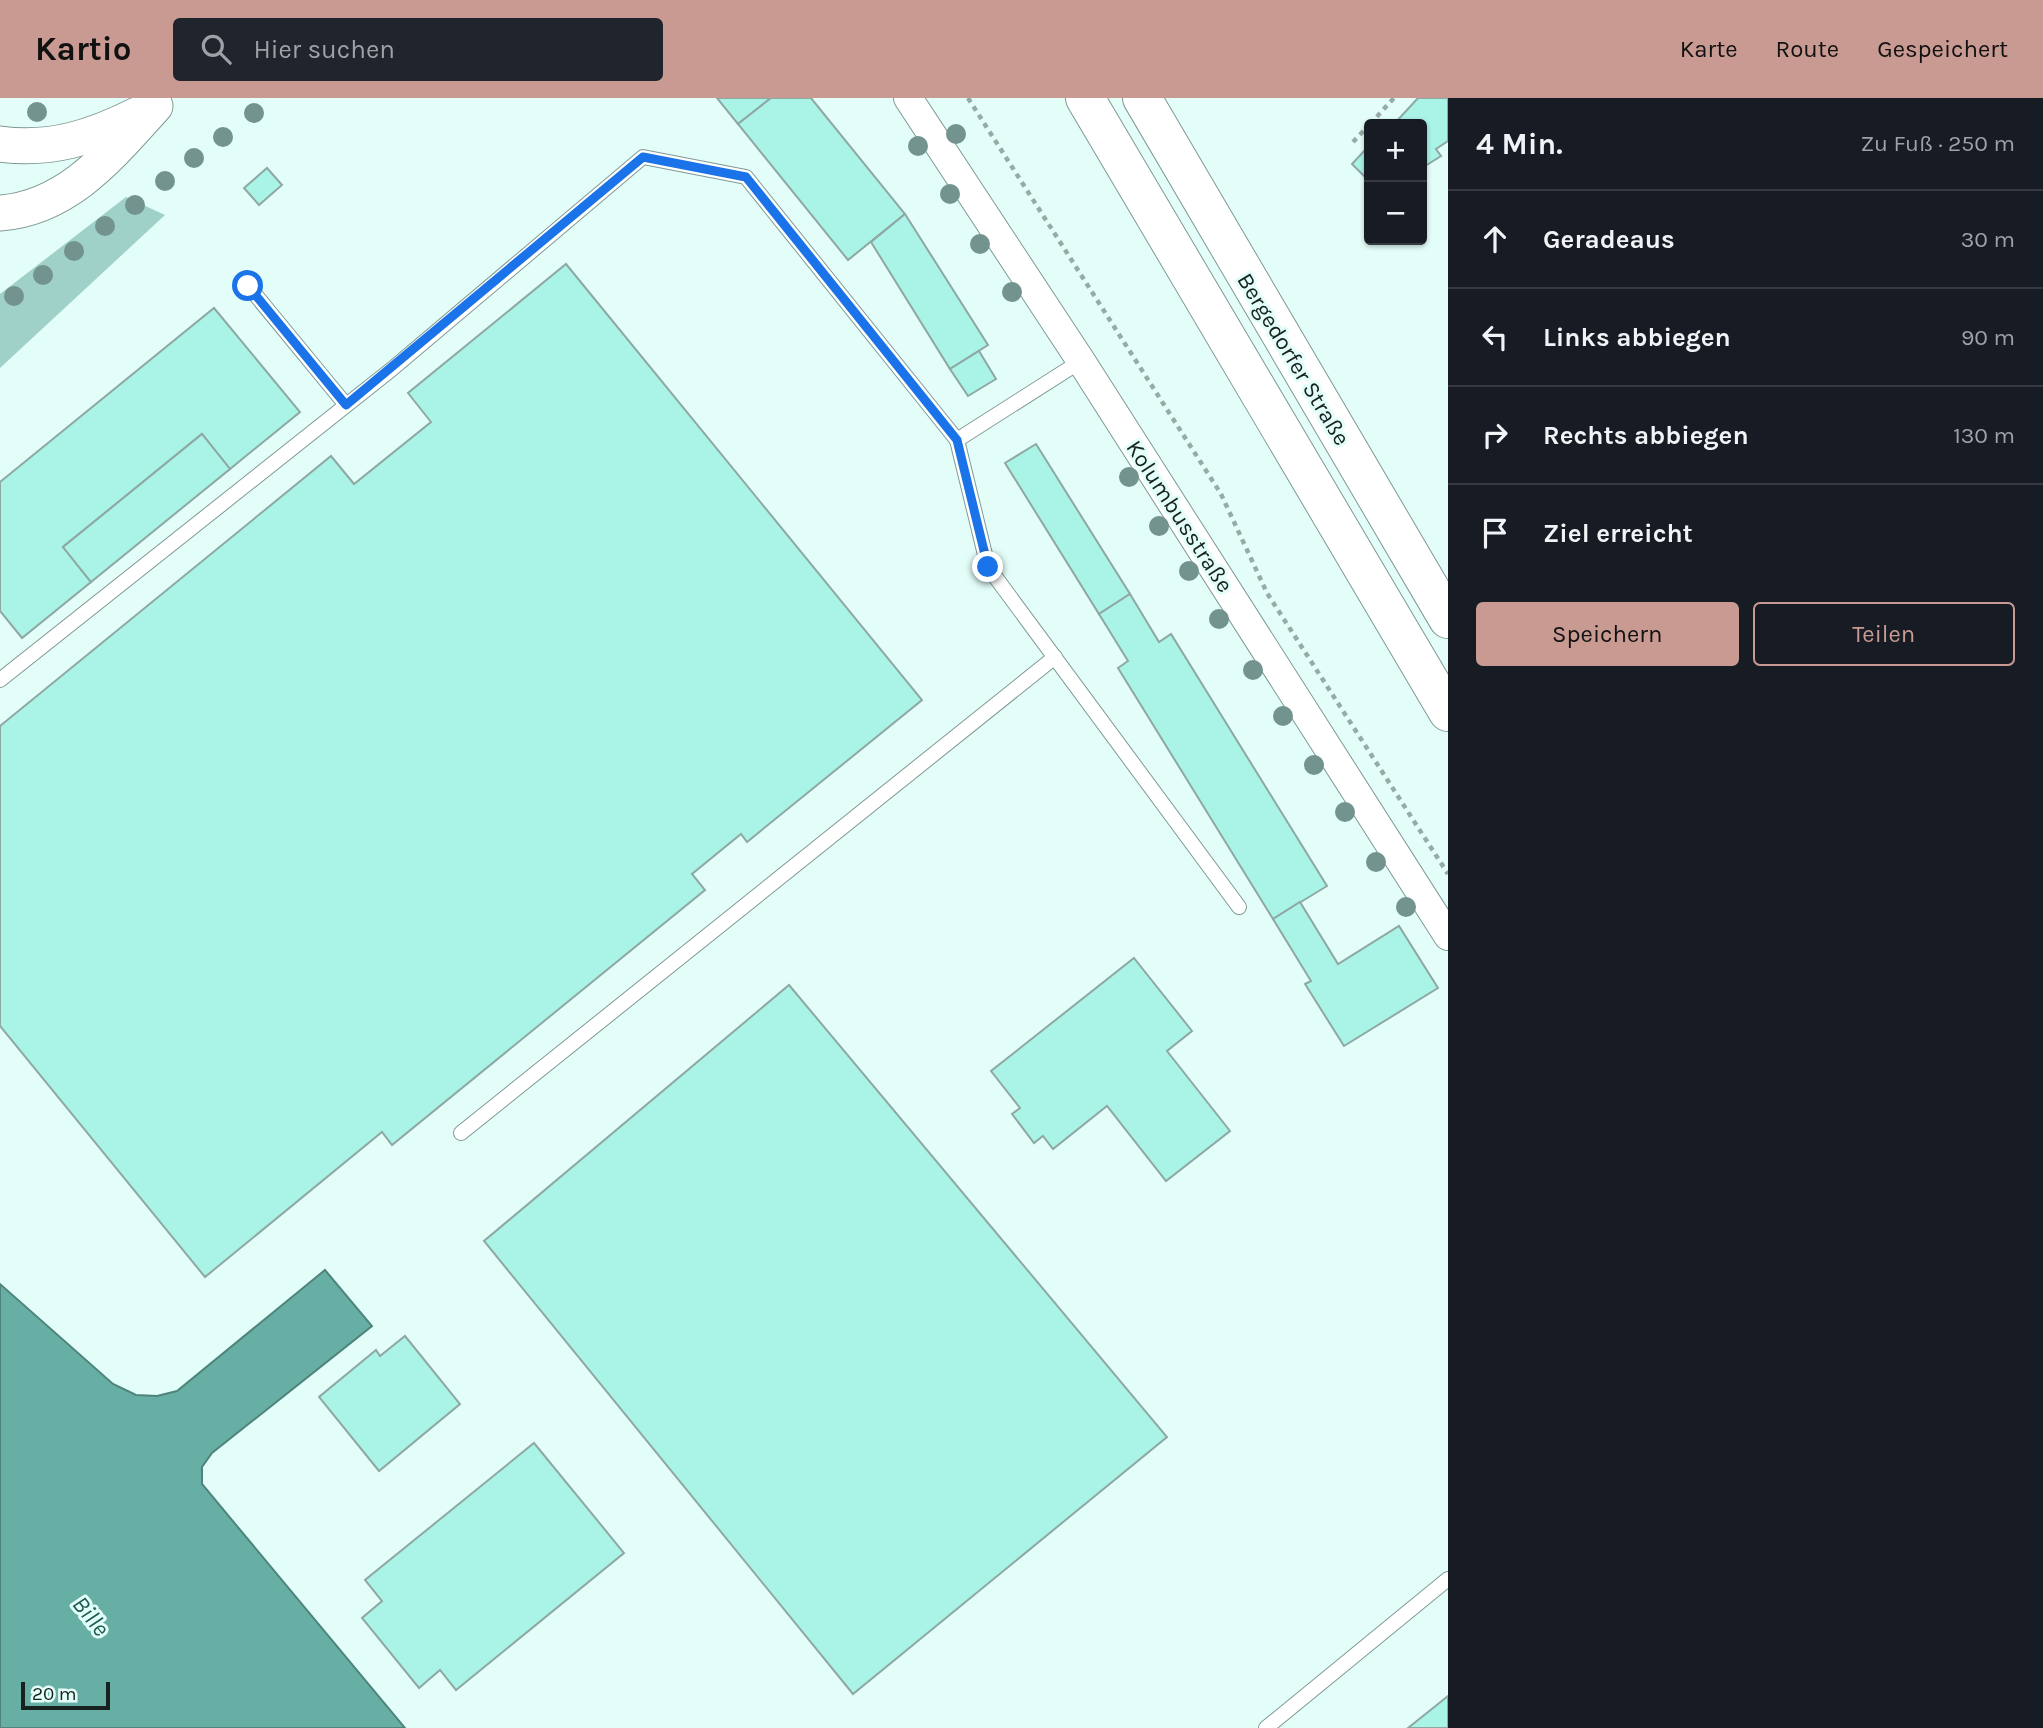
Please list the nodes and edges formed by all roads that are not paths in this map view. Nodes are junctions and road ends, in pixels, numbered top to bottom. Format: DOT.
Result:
graph roads {
  1 [pos="908,98"];
  2 [pos="1085,98"];
  3 [pos="1142,98"];
  4 [pos="161,102"];
  5 [pos="0,144"];
  6 [pos="57,197"];
  7 [pos="0,213"];
  8 [pos="0,240"];
  9 [pos="248,286"];
  10 [pos="1081,361"];
  11 [pos="346,405"];
  12 [pos="957,440"];
  13 [pos="1448,619"];
  14 [pos="1055,657"];
  15 [pos="0,680"];
  16 [pos="1448,712"];
  17 [pos="1239,907"];
  18 [pos="1448,936"];
  19 [pos="461,1132"];
  20 [pos="1448,1579"];
  21 [pos="1266,1728"];
  1 -- 10 [label="street, Kolumbusstraße"];
  2 -- 16 [label="highway"];
  3 -- 13 [label="highway, Bergedorfer Straße"];
  4 -- 5 [label="street"];
  4 -- 6 [label="street"];
  6 -- 7 [label="street"];
  6 -- 8 [label="street"];
  9 -- 11 [label="lane"];
  10 -- 12 [label="lane"];
  10 -- 18 [label="street, Kolumbusstraße"];
  11 -- 12 [label="lane"];
  11 -- 15 [label="lane"];
  12 -- 14 [label="lane"];
  14 -- 17 [label="lane"];
  14 -- 19 [label="lane"];
  20 -- 21 [label="lane"];
}
